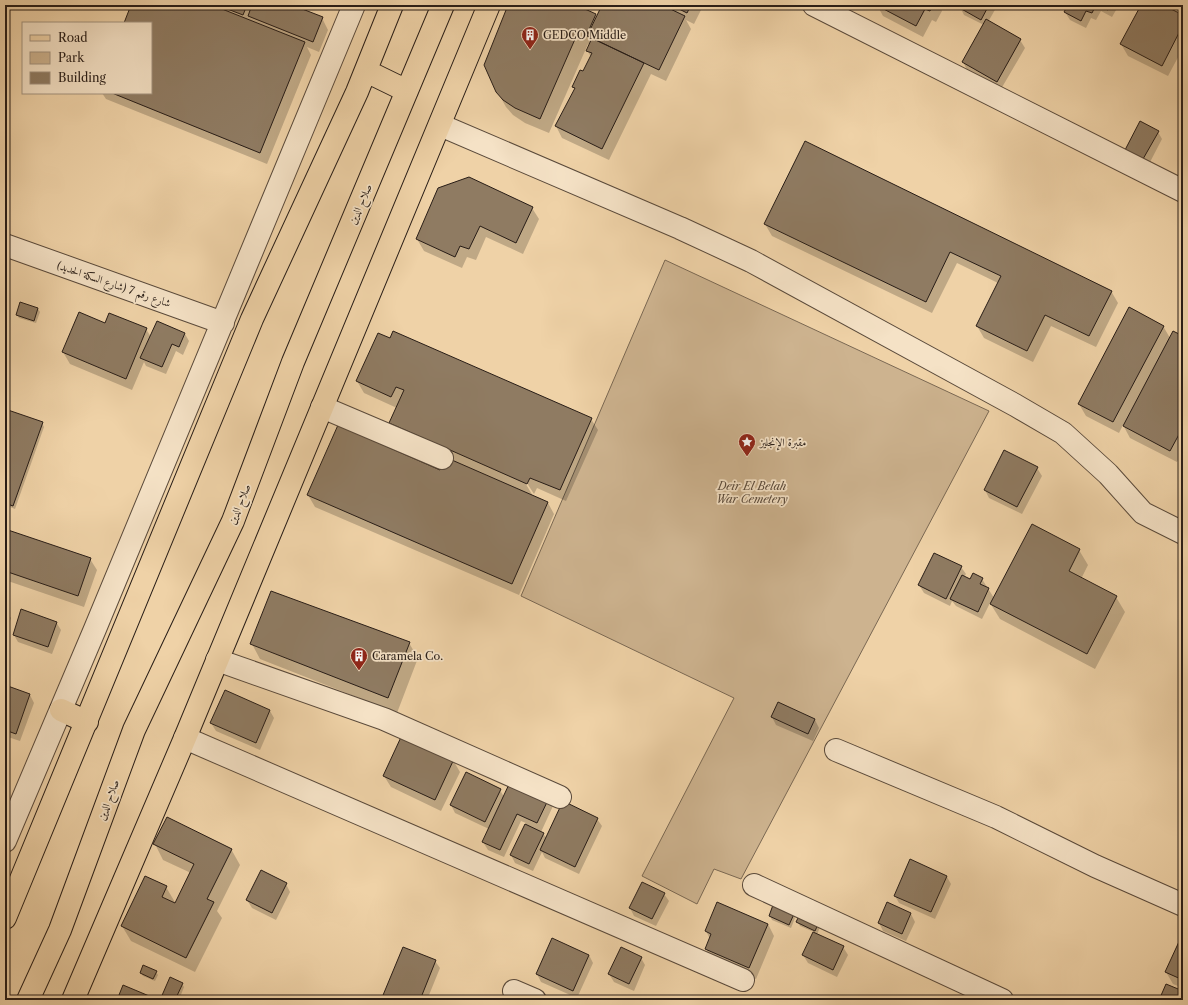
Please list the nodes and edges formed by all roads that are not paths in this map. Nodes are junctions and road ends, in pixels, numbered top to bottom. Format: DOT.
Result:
graph roads {
  1 [pos="392,5"];
  2 [pos="443,5"];
  3 [pos="489,5"];
  4 [pos="814,5"];
  5 [pos="347,7"];
  6 [pos="366,71"];
  7 [pos="407,91"];
  8 [pos="440,125"];
  9 [pos="1183,191"];
  10 [pos="5,246"];
  11 [pos="223,323"];
  12 [pos="322,407"];
  13 [pos="442,458"];
  14 [pos="1183,533"];
  15 [pos="217,660"];
  16 [pos="61,710"];
  17 [pos="87,722"];
  18 [pos="185,738"];
  19 [pos="836,750"];
  20 [pos="560,797"];
  21 [pos="5,841"];
  22 [pos="754,885"];
  23 [pos="1183,905"];
  24 [pos="5,918"];
  25 [pos="743,980"];
  26 [pos="514,991"];
  27 [pos="28,1000"];
  28 [pos="73,1000"];
  29 [pos="535,1000"];
  30 [pos="1002,1000"];
  1 -- 6 [label="main road"];
  2 -- 7 [label="main road, صلاح الدين"];
  3 -- 8 [label="main road"];
  4 -- 9 [label="street"];
  5 -- 11 [label="street"];
  6 -- 7 [label="main road"];
  6 -- 17 [label="main road"];
  7 -- 27 [label="main road, صلاح الدين"];
  8 -- 12 [label="main road"];
  8 -- 14 [label="street"];
  10 -- 11 [label="street, شارع رقم 7 (شارع السكة الحديد)"];
  11 -- 16 [label="street"];
  12 -- 13 [label="street"];
  12 -- 15 [label="main road"];
  15 -- 18 [label="main road"];
  15 -- 20 [label="street"];
  16 -- 17 [label="main road"];
  16 -- 21 [label="street"];
  17 -- 24 [label="main road"];
  18 -- 25 [label="street"];
  18 -- 28 [label="main road"];
  19 -- 23 [label="street"];
  22 -- 30 [label="street"];
  26 -- 29 [label="street"];
}
